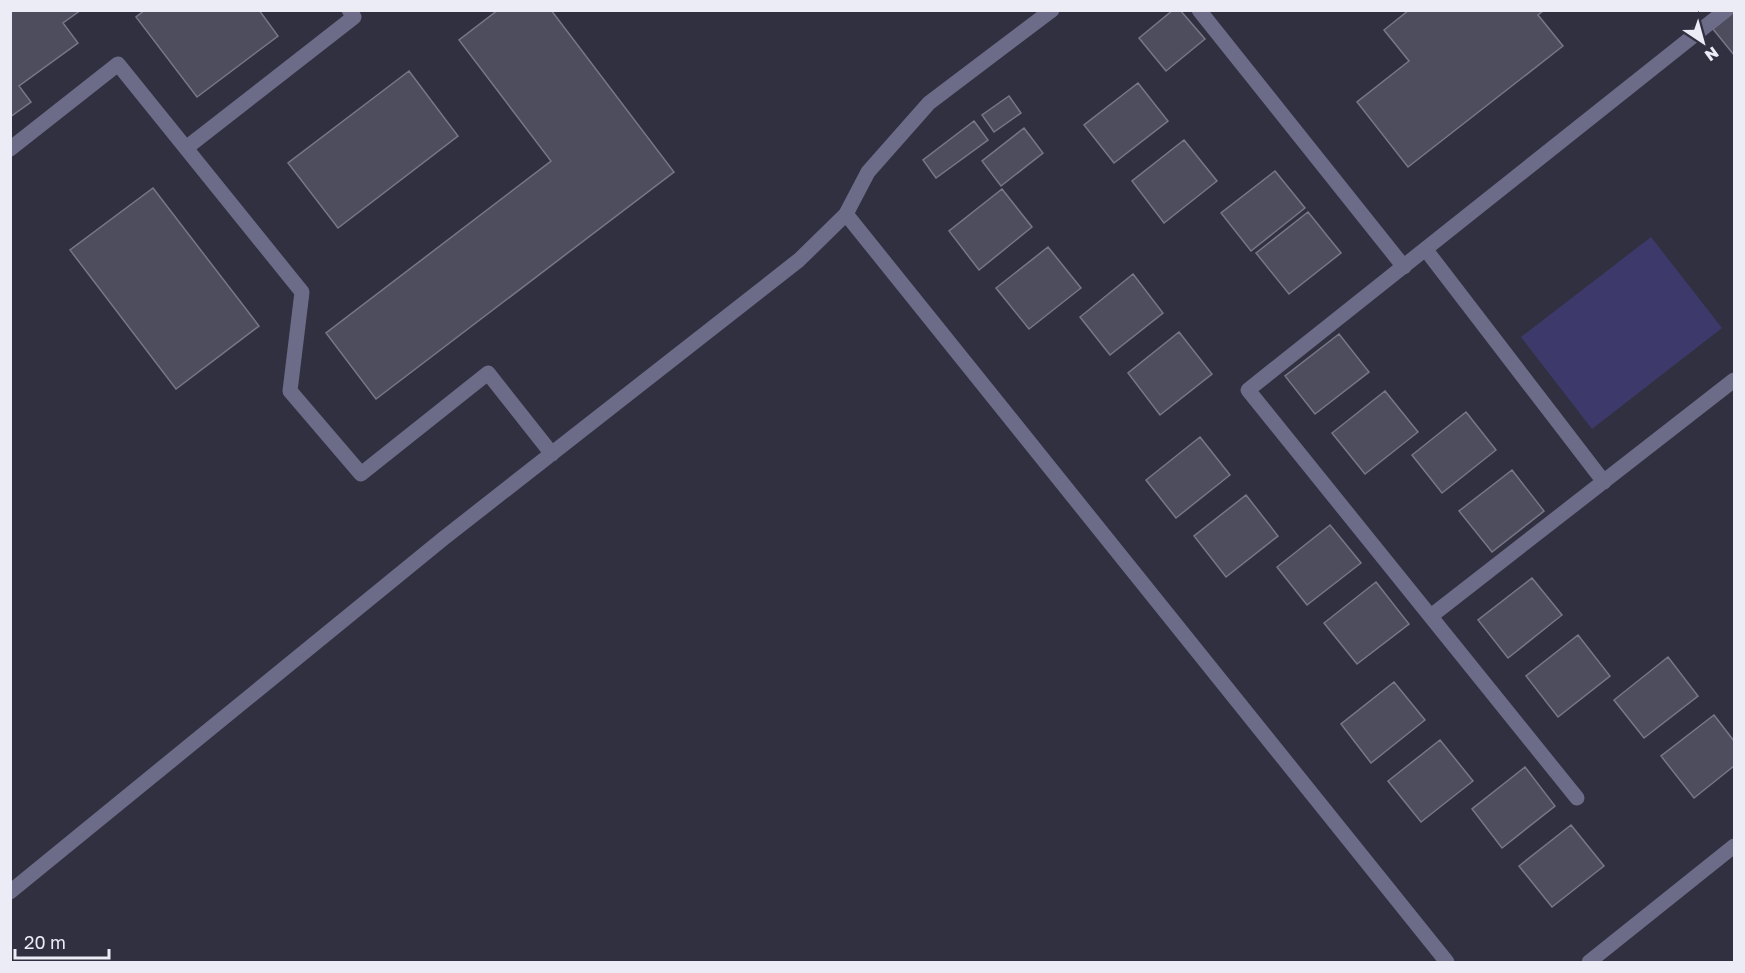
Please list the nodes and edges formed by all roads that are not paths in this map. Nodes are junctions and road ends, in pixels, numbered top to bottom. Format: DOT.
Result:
graph roads {
  1 [pos="349,10"];
  2 [pos="1052,10"];
  3 [pos="1199,10"];
  4 [pos="1726,10"];
  5 [pos="186,148"];
  6 [pos="10,149"];
  7 [pos="846,214"];
  8 [pos="1426,250"];
  9 [pos="1404,267"];
  10 [pos="1734,380"];
  11 [pos="552,454"];
  12 [pos="1604,482"];
  13 [pos="1431,616"];
  14 [pos="1577,798"];
  15 [pos="1734,846"];
  16 [pos="10,892"];
  17 [pos="1447,963"];
  18 [pos="1589,963"];
  1 -- 5 [label="street"];
  2 -- 7 [label="street"];
  3 -- 9 [label="street"];
  4 -- 8 [label="street"];
  5 -- 6 [label="street"];
  5 -- 11 [label="street"];
  7 -- 11 [label="street"];
  7 -- 17 [label="street"];
  8 -- 9 [label="street"];
  8 -- 12 [label="street"];
  9 -- 13 [label="street"];
  10 -- 12 [label="street"];
  11 -- 16 [label="street"];
  12 -- 13 [label="street"];
  13 -- 14 [label="street"];
  15 -- 18 [label="street"];
}
